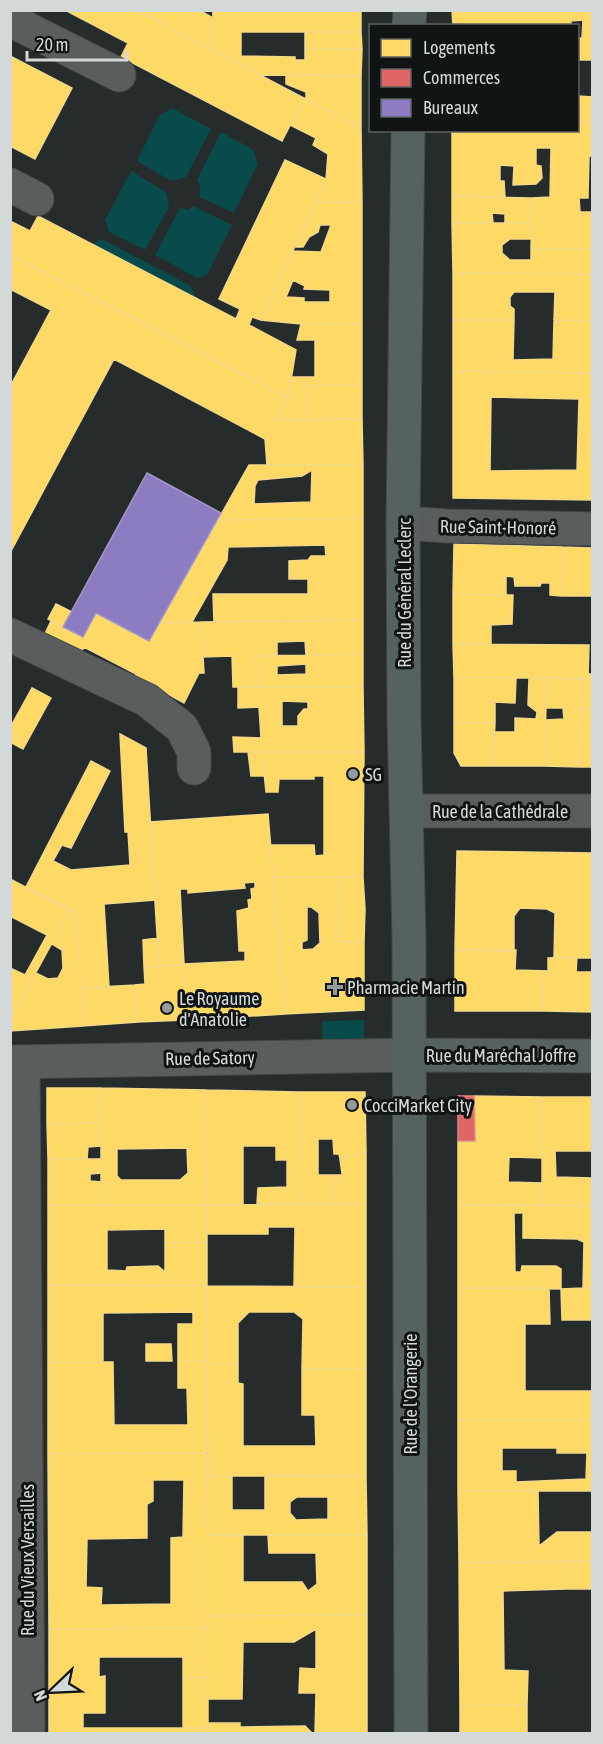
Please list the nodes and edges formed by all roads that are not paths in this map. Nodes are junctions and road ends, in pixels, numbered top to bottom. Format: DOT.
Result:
graph roads {
  1 [pos="10,20"];
  2 [pos="119,75"];
  3 [pos="408,132"];
  4 [pos="403,523"];
  5 [pos="592,529"];
  6 [pos="10,635"];
  7 [pos="194,768"];
  8 [pos="407,811"];
  9 [pos="592,811"];
  10 [pos="410,1055"];
  11 [pos="592,1056"];
  12 [pos="17,1062"];
  13 [pos="19,1565"];
  14 [pos="28,1734"];
  15 [pos="411,1734"];
  1 -- 2 [label="street"];
  3 -- 4 [label="main road, Rue du Général Leclerc"];
  4 -- 5 [label="street, Rue Saint-Honoré"];
  4 -- 8 [label="main road, Rue du Général Leclerc"];
  6 -- 7 [label="street"];
  8 -- 9 [label="street, Rue de la Cathédrale"];
  8 -- 10 [label="main road, Rue du Général Leclerc"];
  10 -- 11 [label="main road, Rue du Maréchal Joffre"];
  10 -- 12 [label="street, Rue de Satory"];
  10 -- 15 [label="main road, Rue de l'Orangerie"];
  12 -- 13 [label="street, Rue du Vieux Versailles"];
  13 -- 14 [label="street, Rue du Vieux Versailles"];
}
